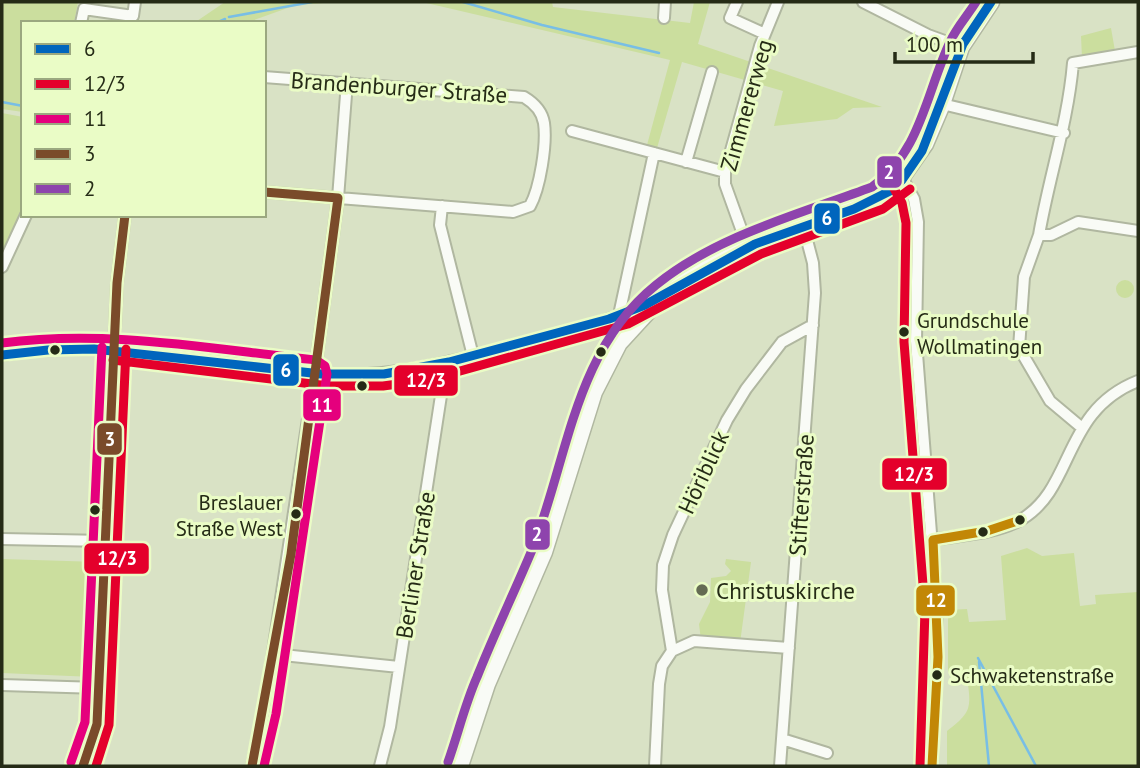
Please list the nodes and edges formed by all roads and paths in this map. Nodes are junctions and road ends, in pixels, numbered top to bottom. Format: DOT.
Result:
graph roads {
  1 [pos="135,2"];
  2 [pos="665,2"];
  3 [pos="737,2"];
  4 [pos="779,2"];
  5 [pos="863,2"];
  6 [pos="991,2"];
  7 [pos="84,5"];
  8 [pos="664,19"];
  9 [pos="765,34"];
  10 [pos="961,47"];
  11 [pos="1138,52"];
  12 [pos="712,72"];
  13 [pos="266,77"];
  14 [pos="347,82"];
  15 [pos="942,104"];
  16 [pos="572,131"];
  17 [pos="1064,133"];
  18 [pos="654,153"];
  19 [pos="686,162"];
  20 [pos="724,172"];
  21 [pos="903,179"];
  22 [pos="266,192"];
  23 [pos="338,198"];
  24 [pos="442,206"];
  25 [pos="25,217"];
  26 [pos="125,217"];
  27 [pos="803,225"];
  28 [pos="1138,231"];
  29 [pos="1039,235"];
  30 [pos="747,248"];
  31 [pos="2,267"];
  32 [pos="663,295"];
  33 [pos="619,315"];
  34 [pos="813,324"];
  35 [pos="114,348"];
  36 [pos="2,355"];
  37 [pos="473,356"];
  38 [pos="446,363"];
  39 [pos="315,372"];
  40 [pos="1138,381"];
  41 [pos="1081,427"];
  42 [pos="2,539"];
  43 [pos="933,540"];
  44 [pos="107,541"];
  45 [pos="789,648"];
  46 [pos="672,651"];
  47 [pos="273,654"];
  48 [pos="399,667"];
  49 [pos="2,685"];
  50 [pos="99,688"];
  51 [pos="782,739"];
  52 [pos="827,754"];
  53 [pos="83,766"];
  54 [pos="252,766"];
  55 [pos="380,766"];
  56 [pos="460,766"];
  57 [pos="655,766"];
  58 [pos="780,766"];
  59 [pos="932,766"];
  1 -- 7 [label="street"];
  2 -- 8 [label="street"];
  3 -- 9 [label="street"];
  4 -- 9 [label="street, Zimmererweg"];
  5 -- 10 [label="street"];
  6 -- 10 [label="main road"];
  9 -- 20 [label="street, Zimmererweg"];
  10 -- 15 [label="main road"];
  11 -- 17 [label="street"];
  12 -- 19 [label="street"];
  13 -- 14 [label="street, Brandenburger Straße"];
  14 -- 23 [label="street"];
  14 -- 24 [label="street, Brandenburger Straße"];
  15 -- 17 [label="street"];
  15 -- 21 [label="main road"];
  16 -- 18 [label="street"];
  17 -- 29 [label="street"];
  18 -- 19 [label="street"];
  18 -- 33 [label="street"];
  19 -- 20 [label="street"];
  20 -- 30 [label="street, Zimmererweg"];
  21 -- 27 [label="main road"];
  21 -- 43 [label="street"];
  22 -- 23 [label="street, Brandenburger Straße"];
  23 -- 24 [label="street, Brandenburger Straße"];
  23 -- 39 [label="street"];
  24 -- 37 [label="street"];
  25 -- 31 [label="street"];
  26 -- 35 [label="street"];
  27 -- 30 [label="main road"];
  27 -- 34 [label="street, Stifterstraße"];
  28 -- 29 [label="street"];
  29 -- 41 [label="street"];
  30 -- 32 [label="main road"];
  32 -- 33 [label="street"];
  32 -- 56 [label="main road"];
  33 -- 37 [label="street"];
  34 -- 45 [label="street, Stifterstraße"];
  34 -- 46 [label="street, Höriblick"];
  35 -- 36 [label="street"];
  35 -- 39 [label="street"];
  35 -- 44 [label="street"];
  37 -- 38 [label="street"];
  38 -- 39 [label="street"];
  38 -- 48 [label="street, Berliner Straße"];
  39 -- 47 [label="street"];
  40 -- 41 [label="street"];
  41 -- 43 [label="street"];
  42 -- 44 [label="street"];
  43 -- 59 [label="street"];
  44 -- 50 [label="street"];
  45 -- 46 [label="street"];
  45 -- 51 [label="street, Stifterstraße"];
  46 -- 57 [label="street"];
  47 -- 48 [label="street"];
  47 -- 54 [label="street"];
  48 -- 55 [label="street, Berliner Straße"];
  49 -- 50 [label="street"];
  50 -- 53 [label="street"];
  51 -- 52 [label="street"];
  51 -- 58 [label="street, Stifterstraße"];
}
